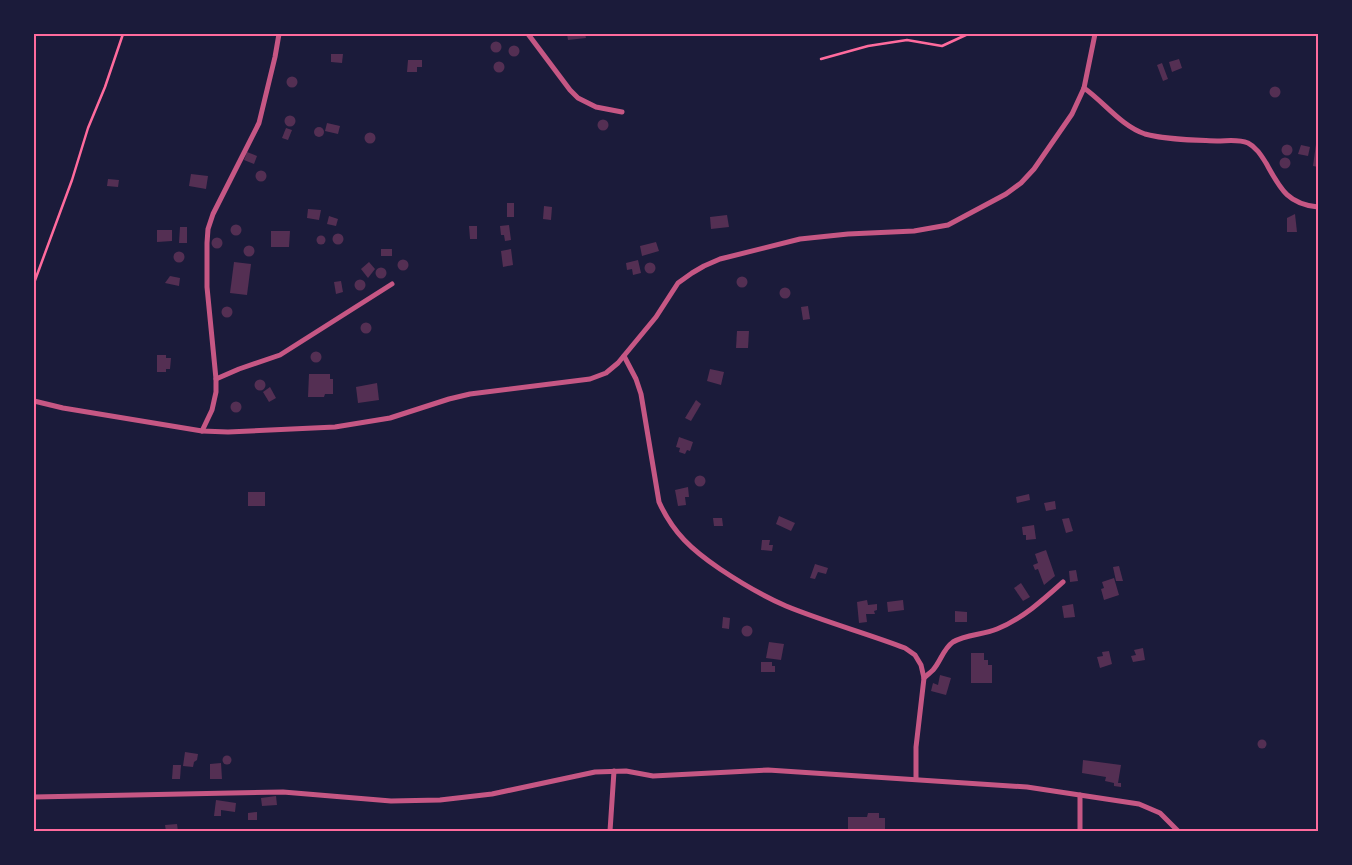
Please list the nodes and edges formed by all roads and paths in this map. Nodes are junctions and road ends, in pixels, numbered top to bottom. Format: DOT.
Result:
graph roads {
  1 [pos="123,34"];
  2 [pos="279,34"];
  3 [pos="528,34"];
  4 [pos="968,34"];
  5 [pos="1095,34"];
  6 [pos="821,59"];
  7 [pos="1084,88"];
  8 [pos="622,112"];
  9 [pos="1318,207"];
  10 [pos="34,283"];
  11 [pos="392,284"];
  12 [pos="624,356"];
  13 [pos="216,379"];
  14 [pos="34,400"];
  15 [pos="202,431"];
  16 [pos="1063,582"];
  17 [pos="924,678"];
  18 [pos="614,772"];
  19 [pos="916,779"];
  20 [pos="1080,795"];
  21 [pos="34,797"];
  22 [pos="610,831"];
  23 [pos="1080,831"];
  24 [pos="1178,831"];
  1 -- 10 [label="path"];
  2 -- 13 [label="street"];
  3 -- 8 [label="street"];
  4 -- 6 [label="path"];
  5 -- 7 [label="street"];
  7 -- 9 [label="street"];
  7 -- 12 [label="street"];
  11 -- 13 [label="street"];
  12 -- 15 [label="street"];
  12 -- 17 [label="street"];
  13 -- 15 [label="street"];
  14 -- 15 [label="street"];
  16 -- 17 [label="street"];
  17 -- 19 [label="street"];
  18 -- 19 [label="street"];
  18 -- 21 [label="street"];
  18 -- 22 [label="street"];
  19 -- 20 [label="street"];
  20 -- 23 [label="street"];
  20 -- 24 [label="street"];
}
